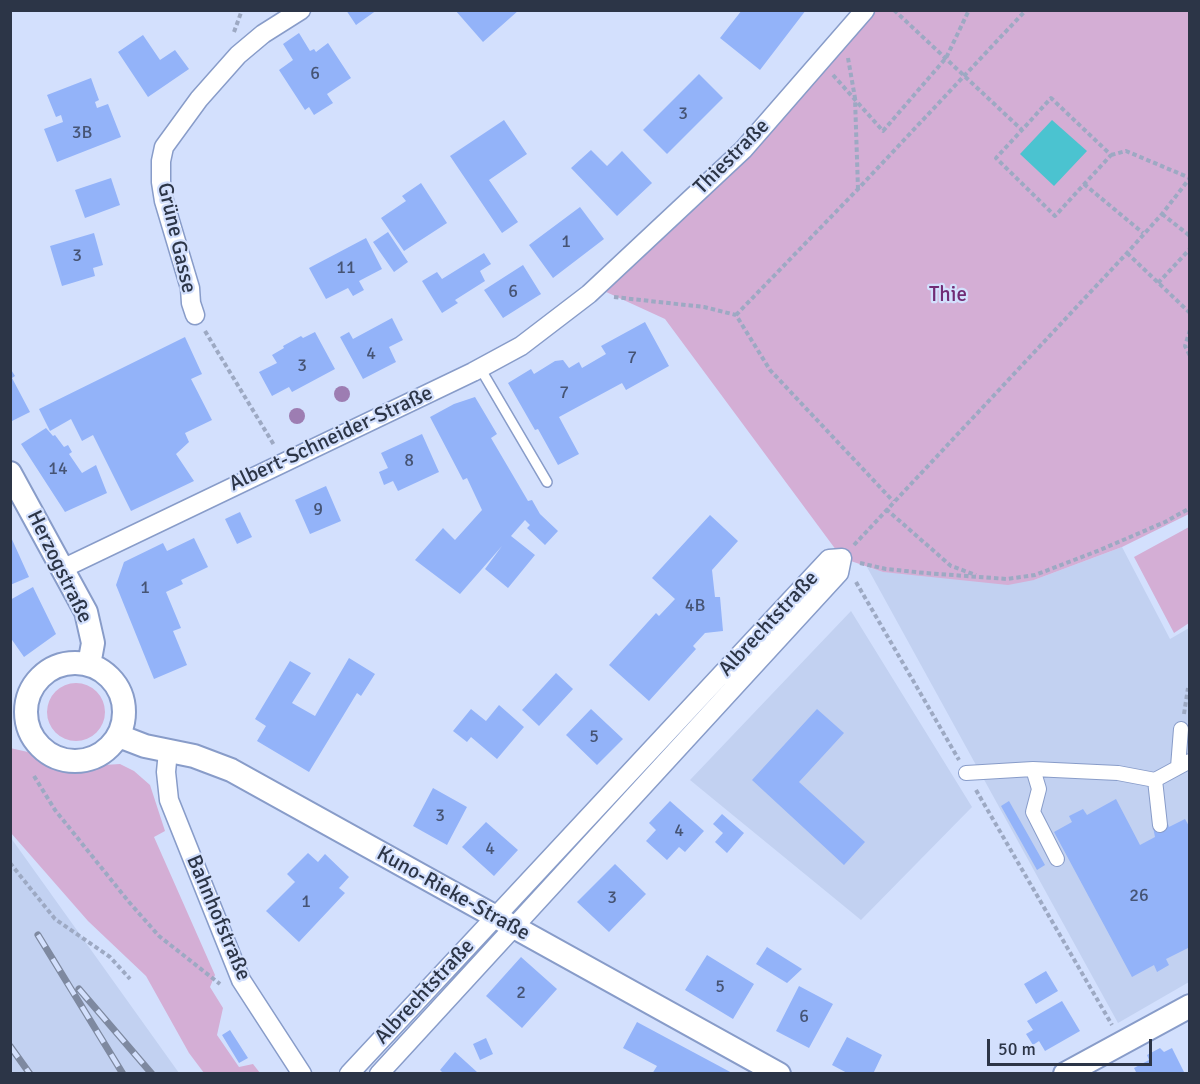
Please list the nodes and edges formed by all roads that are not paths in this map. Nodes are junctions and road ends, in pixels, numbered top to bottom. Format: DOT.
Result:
graph roads {
  1 [pos="301,10"];
  2 [pos="865,10"];
  3 [pos="589,294"];
  4 [pos="195,315"];
  5 [pos="480,368"];
  6 [pos="10,473"];
  7 [pos="547,482"];
  8 [pos="842,558"];
  9 [pos="64,568"];
  10 [pos="89,665"];
  11 [pos="18,720"];
  12 [pos="1181,729"];
  13 [pos="119,736"];
  14 [pos="168,751"];
  15 [pos="1184,764"];
  16 [pos="1033,769"];
  17 [pos="966,773"];
  18 [pos="1155,780"];
  19 [pos="1160,825"];
  20 [pos="1057,859"];
  21 [pos="504,922"];
  22 [pos="1188,1010"];
  23 [pos="302,1074"];
  24 [pos="349,1074"];
  25 [pos="379,1074"];
  26 [pos="779,1074"];
  27 [pos="1065,1074"];
  1 -- 4 [label="street, Grüne Gasse"];
  2 -- 3 [label="street, Thiestraße"];
  3 -- 5 [label="street, Albert-Schneider-Straße"];
  5 -- 7 [label="lane"];
  5 -- 9 [label="street, Albert-Schneider-Straße"];
  6 -- 9 [label="street, Herzogstraße"];
  8 -- 21 [label="street, Albrechtstraße"];
  9 -- 10 [label="street, Herzogstraße"];
  10 -- 11 [label="street"];
  10 -- 13 [label="street"];
  11 -- 13 [label="street"];
  12 -- 15 [label="street"];
  13 -- 14 [label="street, Kuno-Rieke-Straße"];
  14 -- 21 [label="street, Kuno-Rieke-Straße"];
  14 -- 23 [label="street, Bahnhofstraße"];
  15 -- 18 [label="street"];
  16 -- 17 [label="street"];
  16 -- 18 [label="street"];
  16 -- 20 [label="street"];
  18 -- 19 [label="street"];
  21 -- 24 [label="street, Albrechtstraße"];
  21 -- 25 [label="street, Albrechtstraße"];
  21 -- 26 [label="street, Kuno-Rieke-Straße"];
  22 -- 27 [label="street"];
}
